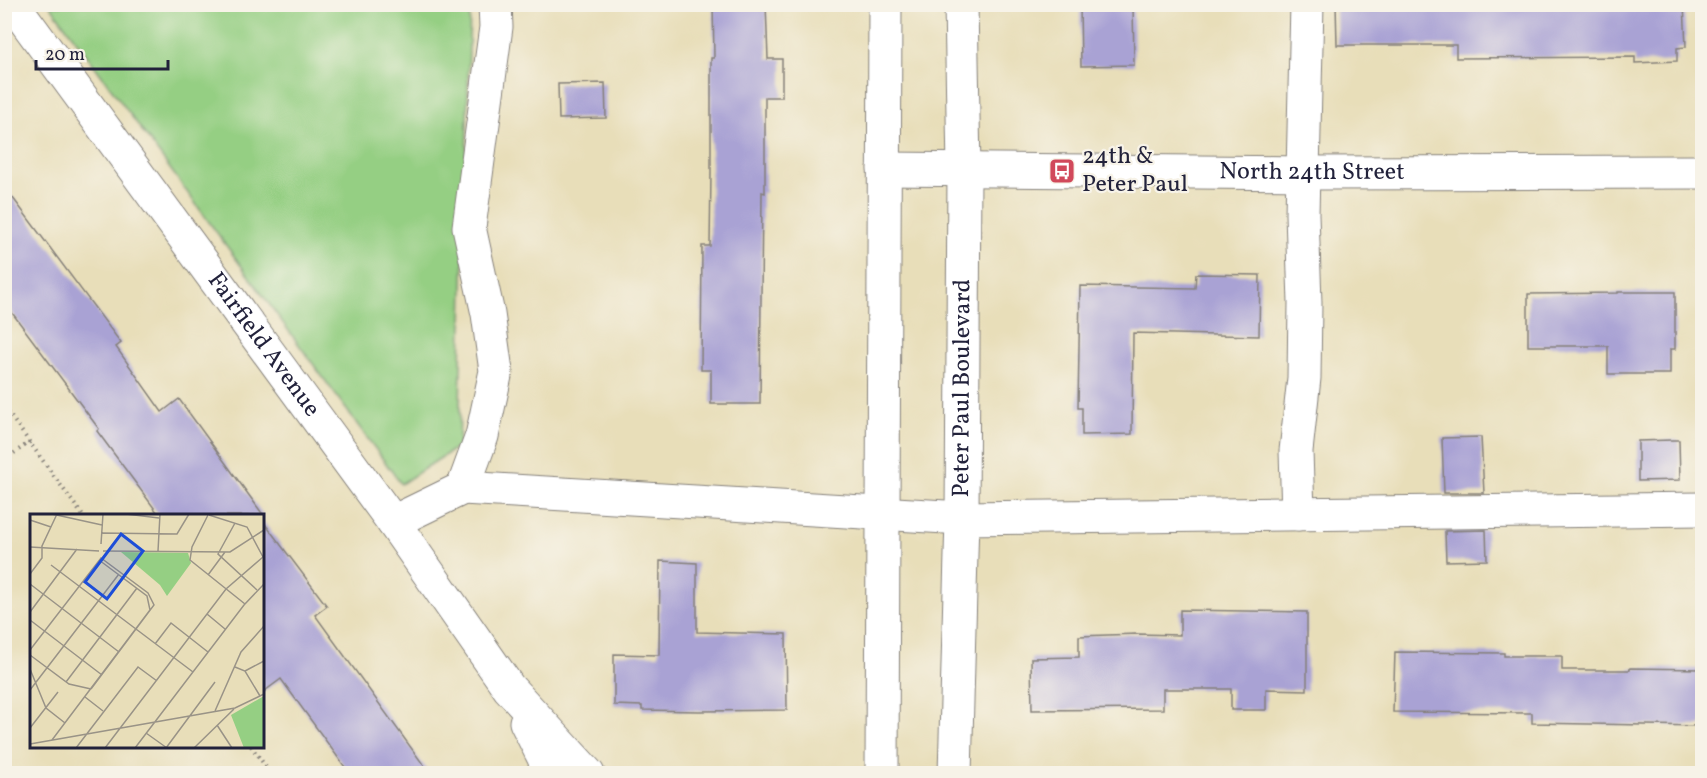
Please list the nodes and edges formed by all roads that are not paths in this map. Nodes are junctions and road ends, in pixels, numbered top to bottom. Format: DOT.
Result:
graph roads {
  1 [pos="13,4"];
  2 [pos="495,4"];
  3 [pos="885,4"];
  4 [pos="961,4"];
  5 [pos="1307,4"];
  6 [pos="885,169"];
  7 [pos="964,170"];
  8 [pos="1702,172"];
  9 [pos="1304,173"];
  10 [pos="463,488"];
  11 [pos="1702,509"];
  12 [pos="883,513"];
  13 [pos="1298,514"];
  14 [pos="962,518"];
  15 [pos="393,522"];
  16 [pos="509,688"];
  17 [pos="552,774"];
  18 [pos="588,774"];
  19 [pos="882,774"];
  20 [pos="955,774"];
  1 -- 15 [label="street, Fairfield Avenue"];
  2 -- 10 [label="street"];
  3 -- 6 [label="street"];
  4 -- 7 [label="street, Peter Paul Boulevard"];
  5 -- 9 [label="street"];
  6 -- 7 [label="street, North 24th Street"];
  6 -- 12 [label="street"];
  7 -- 9 [label="street, North 24th Street"];
  7 -- 14 [label="street, Peter Paul Boulevard"];
  8 -- 9 [label="street, North 24th Street"];
  9 -- 13 [label="street"];
  10 -- 12 [label="street"];
  10 -- 15 [label="street"];
  11 -- 13 [label="street"];
  12 -- 14 [label="street"];
  12 -- 19 [label="street"];
  13 -- 14 [label="street"];
  14 -- 20 [label="street, Peter Paul Boulevard"];
  15 -- 16 [label="street, Fairfield Avenue"];
  16 -- 17 [label="street, Fairfield Avenue"];
  16 -- 18 [label="street, Fairfield Avenue"];
}
